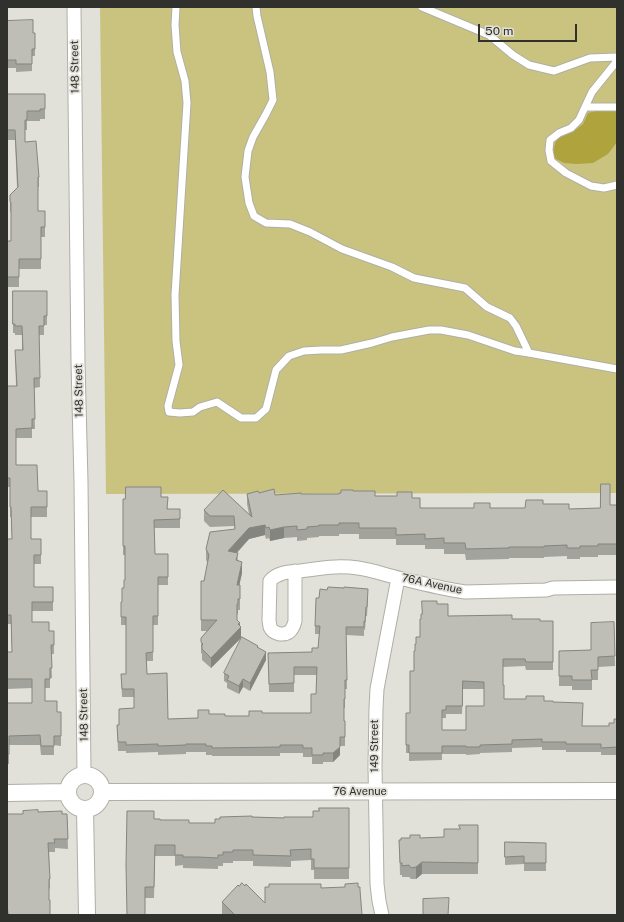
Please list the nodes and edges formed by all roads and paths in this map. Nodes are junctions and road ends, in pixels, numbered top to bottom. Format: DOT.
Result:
graph roads {
  1 [pos="74,7"];
  2 [pos="176,7"];
  3 [pos="256,7"];
  4 [pos="422,7"];
  5 [pos="617,57"];
  6 [pos="617,61"];
  7 [pos="585,107"];
  8 [pos="617,107"];
  9 [pos="617,185"];
  10 [pos="529,353"];
  11 [pos="617,369"];
  12 [pos="296,571"];
  13 [pos="398,578"];
  14 [pos="617,587"];
  15 [pos="84,775"];
  16 [pos="617,791"];
  17 [pos="68,792"];
  18 [pos="102,792"];
  19 [pos="375,792"];
  20 [pos="7,793"];
  21 [pos="85,809"];
  22 [pos="87,915"];
  23 [pos="382,915"];
  1 -- 15 [label="street, 148 Street"];
  2 -- 10 [label="lane"];
  3 -- 10 [label="lane"];
  4 -- 5 [label="lane"];
  6 -- 7 [label="lane"];
  7 -- 8 [label="lane"];
  7 -- 9 [label="lane"];
  10 -- 11 [label="lane"];
  12 -- 13 [label="street, 76A Avenue"];
  13 -- 14 [label="street, 76A Avenue"];
  13 -- 19 [label="street, 149 Street"];
  15 -- 17 [label="street"];
  15 -- 18 [label="street"];
  16 -- 19 [label="street, 76 Avenue"];
  17 -- 20 [label="street"];
  17 -- 21 [label="street"];
  18 -- 19 [label="street, 76 Avenue"];
  18 -- 21 [label="street"];
  19 -- 23 [label="street, 149 Street"];
  21 -- 22 [label="street"];
}
